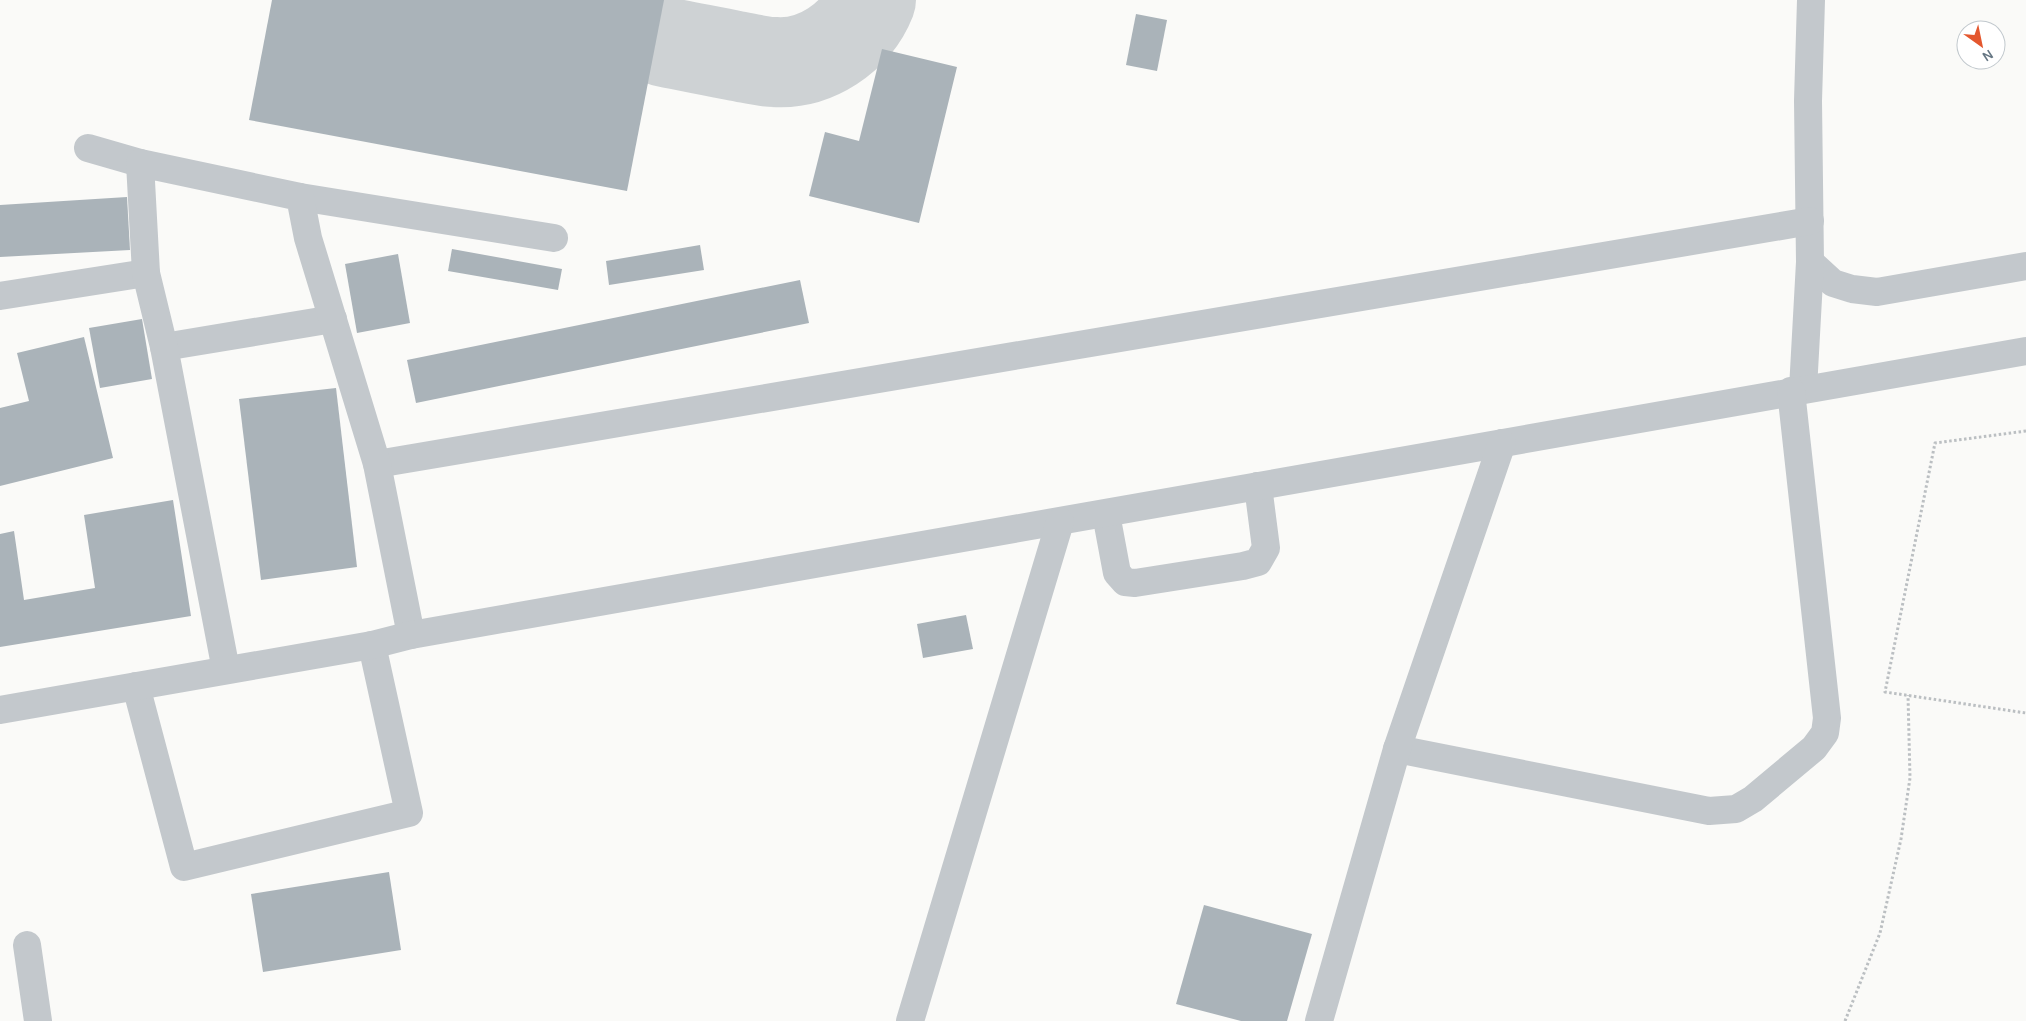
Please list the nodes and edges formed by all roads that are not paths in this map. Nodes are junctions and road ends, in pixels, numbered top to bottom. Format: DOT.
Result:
graph roads {
  1 [pos="1811,0"];
  2 [pos="88,148"];
  3 [pos="140,163"];
  4 [pos="300,197"];
  5 [pos="1810,221"];
  6 [pos="554,238"];
  7 [pos="1810,262"];
  8 [pos="2026,266"];
  9 [pos="146,273"];
  10 [pos="0,296"];
  11 [pos="333,319"];
  12 [pos="164,347"];
  13 [pos="2026,350"];
  14 [pos="1797,390"];
  15 [pos="1502,443"];
  16 [pos="377,464"];
  17 [pos="1258,486"];
  18 [pos="1106,514"];
  19 [pos="1060,522"];
  20 [pos="411,635"];
  21 [pos="372,645"];
  22 [pos="226,670"];
  23 [pos="136,686"];
  24 [pos="0,710"];
  25 [pos="1397,749"];
  26 [pos="28,945"];
  27 [pos="38,1021"];
  28 [pos="910,1021"];
  29 [pos="1319,1021"];
  1 -- 5 [label="lane"];
  2 -- 3 [label="lane"];
  3 -- 4 [label="lane"];
  3 -- 9 [label="lane"];
  4 -- 6 [label="lane"];
  4 -- 11 [label="lane"];
  5 -- 7 [label="lane"];
  5 -- 16 [label="lane"];
  7 -- 8 [label="lane"];
  7 -- 14 [label="lane"];
  9 -- 10 [label="lane"];
  9 -- 12 [label="lane"];
  11 -- 12 [label="lane"];
  11 -- 16 [label="lane"];
  12 -- 22 [label="lane"];
  13 -- 14 [label="lane"];
  14 -- 15 [label="lane"];
  14 -- 25 [label="lane"];
  15 -- 17 [label="lane"];
  15 -- 25 [label="lane"];
  16 -- 20 [label="lane"];
  17 -- 18 [label="lane"];
  17 -- 18 [label="lane"];
  18 -- 19 [label="lane"];
  19 -- 20 [label="lane"];
  19 -- 28 [label="lane"];
  20 -- 21 [label="lane"];
  21 -- 22 [label="lane"];
  21 -- 23 [label="lane"];
  22 -- 23 [label="lane"];
  23 -- 24 [label="lane"];
  25 -- 29 [label="lane"];
  26 -- 27 [label="lane"];
}
